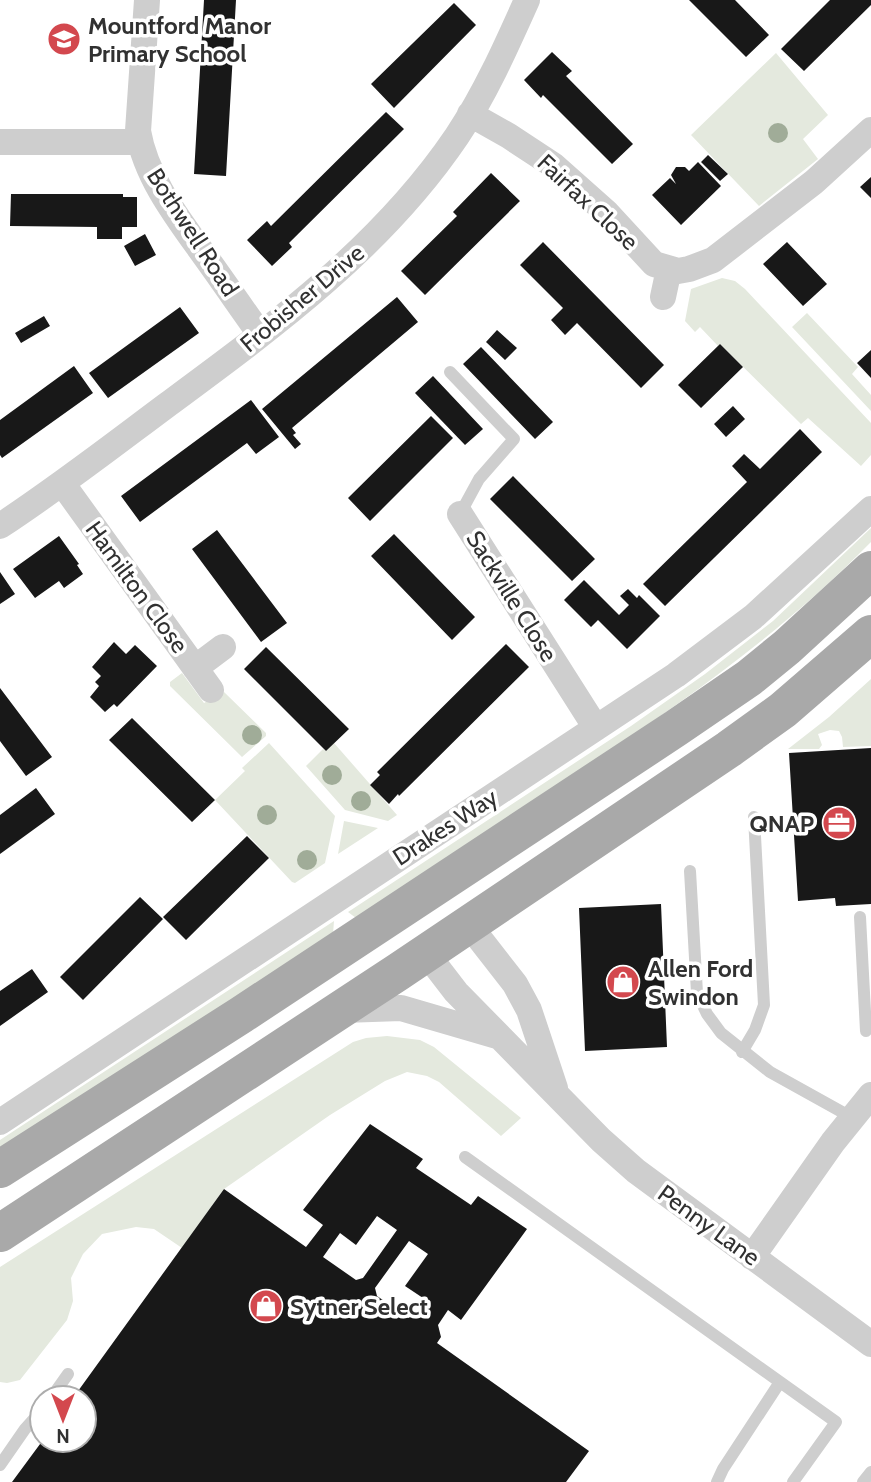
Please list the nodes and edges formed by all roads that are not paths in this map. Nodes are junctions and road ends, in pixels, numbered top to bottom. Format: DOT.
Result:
graph roads {
  1 [pos="147,0"];
  2 [pos="527,0"];
  3 [pos="470,114"];
  4 [pos="871,130"];
  5 [pos="0,142"];
  6 [pos="140,142"];
  7 [pos="669,269"];
  8 [pos="663,297"];
  9 [pos="260,334"];
  10 [pos="450,372"];
  11 [pos="62,483"];
  12 [pos="871,509"];
  13 [pos="460,514"];
  14 [pos="0,526"];
  15 [pos="871,570"];
  16 [pos="871,634"];
  17 [pos="223,648"];
  18 [pos="195,668"];
  19 [pos="211,690"];
  20 [pos="596,728"];
  21 [pos="754,817"];
  22 [pos="690,871"];
  23 [pos="423,894"];
  24 [pos="860,917"];
  25 [pos="469,925"];
  26 [pos="426,953"];
  27 [pos="866,955"];
  28 [pos="340,1010"];
  29 [pos="866,1031"];
  30 [pos="498,1036"];
  31 [pos="743,1052"];
  32 [pos="557,1093"];
  33 [pos="871,1096"];
  34 [pos="851,1117"];
  35 [pos="0,1122"];
  36 [pos="465,1157"];
  37 [pos="0,1169"];
  38 [pos="0,1233"];
  39 [pos="752,1257"];
  40 [pos="871,1344"];
  41 [pos="68,1374"];
  42 [pos="780,1382"];
  43 [pos="61,1384"];
  44 [pos="28,1426"];
  45 [pos="0,1465"];
  46 [pos="871,1472"];
  47 [pos="717,1482"];
  48 [pos="793,1482"];
  49 [pos="863,1482"];
  1 -- 6 [label="street, Bothwell Road"];
  2 -- 3 [label="street, Frobisher Drive"];
  3 -- 7 [label="street, Fairfax Close"];
  3 -- 9 [label="street, Frobisher Drive"];
  4 -- 7 [label="street"];
  5 -- 6 [label="street"];
  6 -- 9 [label="street, Bothwell Road"];
  7 -- 8 [label="street"];
  9 -- 11 [label="street, Frobisher Drive"];
  10 -- 13 [label="lane, Sackville Close"];
  11 -- 14 [label="street, Frobisher Drive"];
  11 -- 18 [label="street, Hamilton Close"];
  12 -- 20 [label="street, Drakes Way"];
  13 -- 20 [label="street, Sackville Close"];
  15 -- 23 [label="main road, Drakes Way"];
  16 -- 25 [label="main road"];
  17 -- 18 [label="street"];
  18 -- 19 [label="street, Hamilton Close"];
  20 -- 35 [label="street, Drakes Way"];
  21 -- 31 [label="lane"];
  22 -- 31 [label="lane"];
  23 -- 25 [label="main road"];
  23 -- 26 [label="main road"];
  23 -- 37 [label="main road, Drakes Way"];
  24 -- 27 [label="lane"];
  25 -- 26 [label="main road"];
  25 -- 32 [label="street, Penny Lane"];
  26 -- 28 [label="main road"];
  26 -- 30 [label="street, Penny Lane"];
  27 -- 29 [label="lane"];
  28 -- 30 [label="street, Penny Lane"];
  28 -- 38 [label="main road"];
  30 -- 32 [label="street, Penny Lane"];
  31 -- 34 [label="lane"];
  32 -- 39 [label="street, Penny Lane"];
  33 -- 34 [label="street"];
  34 -- 39 [label="street"];
  36 -- 42 [label="lane"];
  39 -- 40 [label="street, Penny Lane"];
  41 -- 43 [label="lane"];
  42 -- 47 [label="lane"];
  42 -- 48 [label="lane"];
  44 -- 45 [label="lane"];
  46 -- 49 [label="lane"];
}
